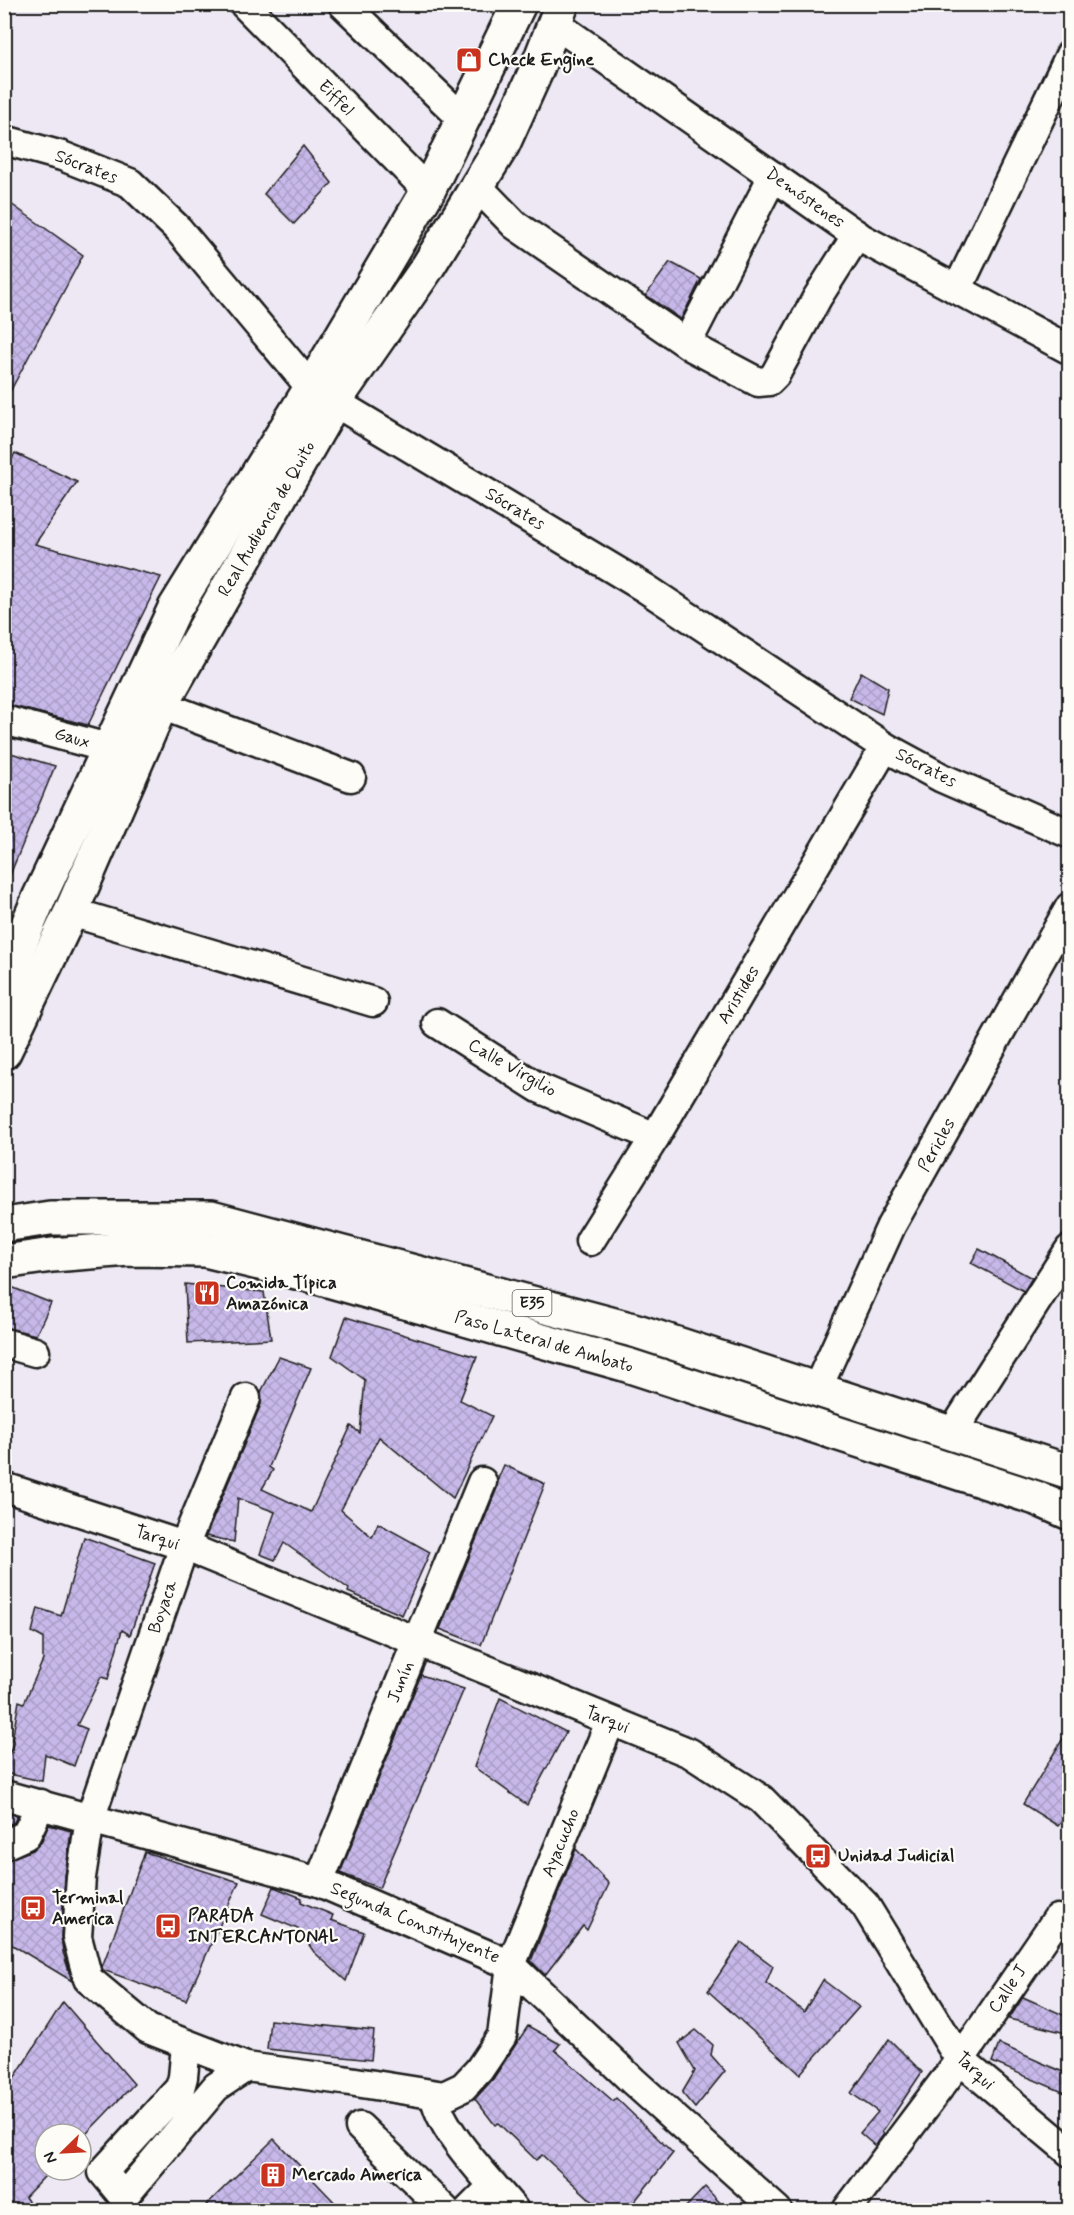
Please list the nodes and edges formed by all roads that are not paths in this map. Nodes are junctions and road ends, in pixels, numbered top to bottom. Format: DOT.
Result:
graph roads {
  1 [pos="244,4"];
  2 [pos="343,4"];
  3 [pos="519,4"];
  4 [pos="558,14"];
  5 [pos="1070,55"];
  6 [pos="464,120"];
  7 [pos="4,140"];
  8 [pos="773,176"];
  9 [pos="478,187"];
  10 [pos="428,191"];
  11 [pos="857,235"];
  12 [pos="957,290"];
  13 [pos="687,343"];
  14 [pos="1070,350"];
  15 [pos="323,395"];
  16 [pos="148,700"];
  17 [pos="4,720"];
  18 [pos="885,747"];
  19 [pos="125,753"];
  20 [pos="351,777"];
  21 [pos="1070,834"];
  22 [pos="1070,907"];
  23 [pos="71,912"];
  24 [pos="4,981"];
  25 [pos="373,1002"];
  26 [pos="437,1023"];
  27 [pos="8,1032"];
  28 [pos="655,1137"];
  29 [pos="4,1225"];
  30 [pos="590,1241"];
  31 [pos="1070,1249"];
  32 [pos="4,1262"];
  33 [pos="4,1343"];
  34 [pos="35,1352"];
  35 [pos="817,1389"];
  36 [pos="246,1398"];
  37 [pos="952,1433"];
  38 [pos="1070,1473"];
  39 [pos="482,1482"];
  40 [pos="4,1487"];
  41 [pos="1070,1514"];
  42 [pos="184,1546"];
  43 [pos="418,1641"];
  44 [pos="610,1722"];
  45 [pos="4,1795"];
  46 [pos="41,1804"];
  47 [pos="90,1819"];
  48 [pos="4,1845"];
  49 [pos="319,1882"];
  50 [pos="1057,1919"];
  51 [pos="511,1965"];
  52 [pos="186,2045"];
  53 [pos="960,2060"];
  54 [pos="246,2067"];
  55 [pos="435,2095"];
  56 [pos="360,2127"];
  57 [pos="1070,2152"];
  58 [pos="493,2186"];
  59 [pos="444,2211"];
  60 [pos="469,2211"];
  61 [pos="514,2211"];
  62 [pos="777,2211"];
  63 [pos="847,2211"];
  1 -- 10 [label="street, Eiffel"];
  2 -- 6 [label="street"];
  3 -- 6 [label="main road, Real Audiencia de Quito"];
  4 -- 8 [label="street, Demóstenes"];
  4 -- 9 [label="main road, Real Audiencia de Quito"];
  5 -- 12 [label="street"];
  6 -- 10 [label="main road, Real Audiencia de Quito"];
  7 -- 15 [label="street, Sócrates"];
  8 -- 11 [label="street, Demóstenes"];
  8 -- 13 [label="street"];
  9 -- 13 [label="street"];
  9 -- 15 [label="main road, Real Audiencia de Quito"];
  10 -- 15 [label="main road, Real Audiencia de Quito"];
  11 -- 12 [label="street, Demóstenes"];
  11 -- 13 [label="street"];
  12 -- 14 [label="street, Demóstenes"];
  15 -- 16 [label="main road, Real Audiencia de Quito"];
  15 -- 18 [label="street, Sócrates"];
  16 -- 19 [label="main road, Real Audiencia de Quito"];
  16 -- 20 [label="street"];
  17 -- 19 [label="street, Gaux"];
  18 -- 21 [label="street, Sócrates"];
  18 -- 28 [label="street, Aristides"];
  19 -- 23 [label="main road, Real Audiencia de Quito"];
  19 -- 24 [label="main road, Real Audiencia de Quito"];
  22 -- 35 [label="street, Pericles"];
  23 -- 25 [label="street"];
  23 -- 27 [label="main road, Real Audiencia de Quito"];
  26 -- 28 [label="street, Calle Virgilio"];
  28 -- 30 [label="street, Aristides"];
  29 -- 35 [label="main road, Paso Lateral de Ambato / E35"];
  31 -- 37 [label="street"];
  32 -- 41 [label="main road, Paso Lateral de Ambato / E35"];
  33 -- 34 [label="street"];
  35 -- 37 [label="main road, Paso Lateral de Ambato / E35"];
  36 -- 42 [label="street, Boyaca"];
  37 -- 38 [label="main road, Paso Lateral de Ambato / E35"];
  39 -- 43 [label="street, Junín"];
  40 -- 42 [label="street, Tarqui"];
  42 -- 43 [label="street, Tarqui"];
  42 -- 47 [label="street, Boyaca"];
  43 -- 44 [label="street, Tarqui"];
  43 -- 49 [label="street, Junín"];
  44 -- 51 [label="street, Ayacucho"];
  44 -- 53 [label="street, Tarqui"];
  45 -- 46 [label="street, Segunda Constituyente"];
  46 -- 47 [label="street, Segunda Constituyente"];
  46 -- 48 [label="street"];
  47 -- 49 [label="street, Segunda Constituyente"];
  47 -- 52 [label="street, Boyaca"];
  49 -- 51 [label="street, Segunda Constituyente"];
  50 -- 53 [label="street, Calle J"];
  51 -- 55 [label="street, Ayacucho"];
  51 -- 62 [label="street, Segunda Constituyente"];
  52 -- 54 [label="street, Boyaca"];
  52 -- 54 [label="street"];
  53 -- 57 [label="street, Tarqui"];
  53 -- 63 [label="street, Calle J"];
  54 -- 55 [label="street, Boyaca"];
  55 -- 58 [label="street"];
  56 -- 59 [label="street"];
  58 -- 60 [label="street"];
  58 -- 61 [label="street"];
}
